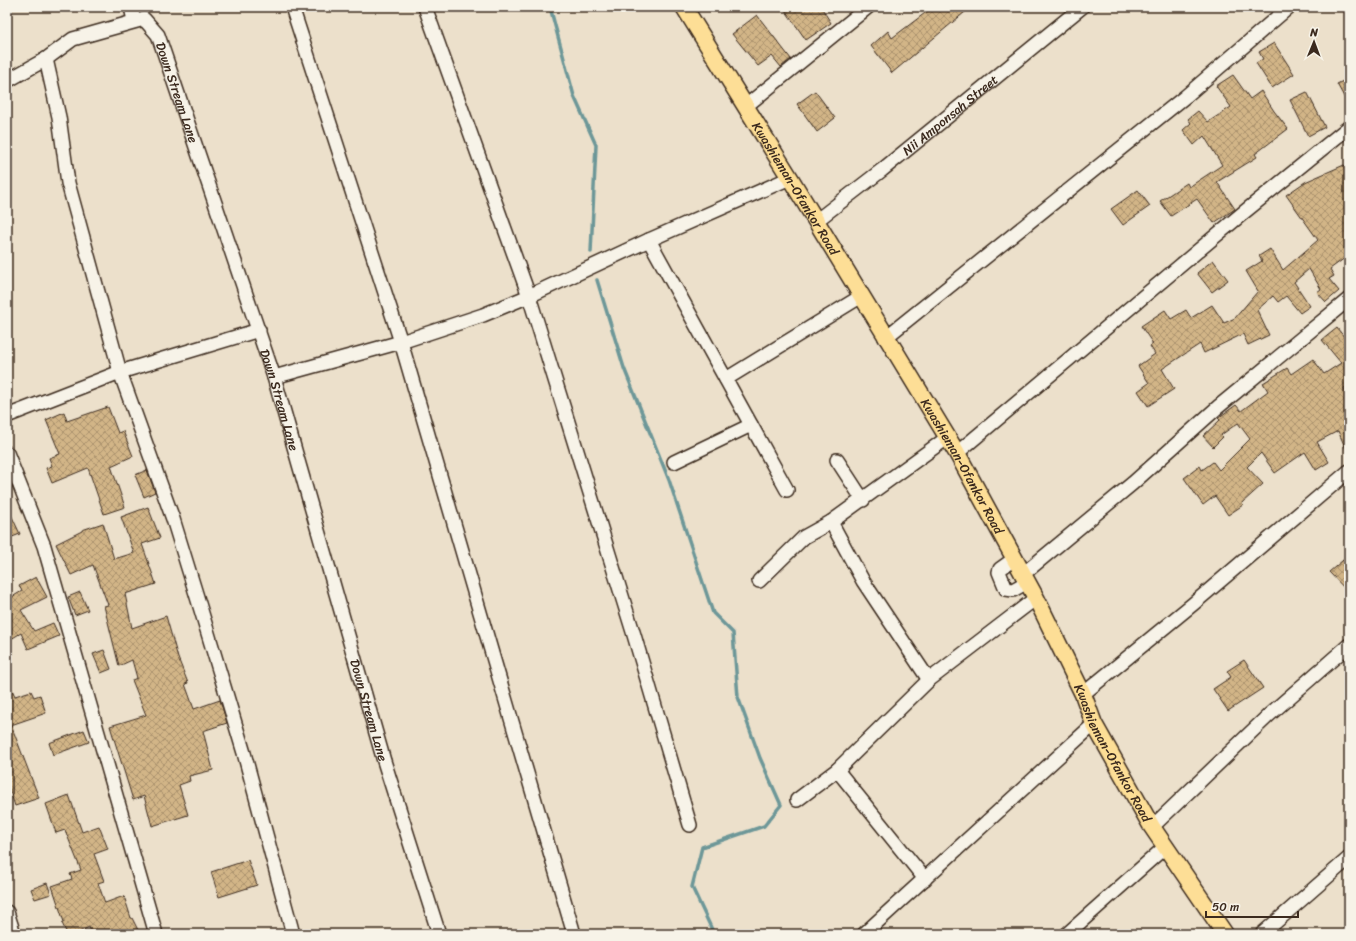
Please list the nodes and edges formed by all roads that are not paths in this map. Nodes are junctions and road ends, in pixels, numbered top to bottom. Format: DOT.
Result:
graph roads {
  1 [pos="130,7"];
  2 [pos="292,7"];
  3 [pos="425,7"];
  4 [pos="684,7"];
  5 [pos="868,7"];
  6 [pos="1082,7"];
  7 [pos="1289,7"];
  8 [pos="134,21"];
  9 [pos="46,59"];
  10 [pos="7,81"];
  11 [pos="746,106"];
  12 [pos="1349,128"];
  13 [pos="790,178"];
  14 [pos="816,221"];
  15 [pos="649,240"];
  16 [pos="529,296"];
  17 [pos="860,296"];
  18 [pos="1349,299"];
  19 [pos="259,330"];
  20 [pos="885,338"];
  21 [pos="402,342"];
  22 [pos="120,372"];
  23 [pos="274,377"];
  24 [pos="726,379"];
  25 [pos="7,416"];
  26 [pos="751,425"];
  27 [pos="947,438"];
  28 [pos="957,453"];
  29 [pos="7,454"];
  30 [pos="837,460"];
  31 [pos="674,462"];
  32 [pos="1349,471"];
  33 [pos="787,490"];
  34 [pos="863,500"];
  35 [pos="830,522"];
  36 [pos="1014,559"];
  37 [pos="1024,579"];
  38 [pos="759,581"];
  39 [pos="1036,598"];
  40 [pos="1349,645"];
  41 [pos="929,680"];
  42 [pos="1084,694"];
  43 [pos="1094,724"];
  44 [pos="837,770"];
  45 [pos="798,800"];
  46 [pos="690,825"];
  47 [pos="1152,827"];
  48 [pos="1165,847"];
  49 [pos="1349,858"];
  50 [pos="925,879"];
  51 [pos="7,912"];
  52 [pos="14,934"];
  53 [pos="156,934"];
  54 [pos="293,934"];
  55 [pos="440,934"];
  56 [pos="574,934"];
  57 [pos="864,934"];
  58 [pos="1067,934"];
  59 [pos="1225,934"];
  60 [pos="1262,934"];
  1 -- 8 [label="street"];
  2 -- 21 [label="street"];
  3 -- 16 [label="street"];
  4 -- 11 [label="main road, Kwashieman-Ofankor Road"];
  5 -- 11 [label="street"];
  6 -- 14 [label="street, Nii Amponsah Street"];
  7 -- 20 [label="street"];
  8 -- 9 [label="street"];
  8 -- 19 [label="street, Down Stream Lane"];
  9 -- 10 [label="street"];
  9 -- 22 [label="street"];
  11 -- 13 [label="main road, Kwashieman-Ofankor Road"];
  12 -- 28 [label="street"];
  13 -- 14 [label="main road, Kwashieman-Ofankor Road"];
  13 -- 15 [label="street"];
  14 -- 17 [label="main road, Kwashieman-Ofankor Road"];
  15 -- 16 [label="street"];
  15 -- 24 [label="street"];
  16 -- 21 [label="street"];
  16 -- 46 [label="street"];
  17 -- 20 [label="main road, Kwashieman-Ofankor Road"];
  17 -- 24 [label="street"];
  18 -- 37 [label="street"];
  19 -- 22 [label="street"];
  19 -- 23 [label="street, Down Stream Lane"];
  20 -- 27 [label="main road, Kwashieman-Ofankor Road"];
  21 -- 23 [label="street"];
  21 -- 56 [label="street"];
  22 -- 25 [label="street"];
  22 -- 54 [label="street"];
  23 -- 55 [label="street, Down Stream Lane"];
  24 -- 26 [label="street"];
  26 -- 31 [label="street"];
  26 -- 33 [label="street"];
  27 -- 28 [label="main road, Kwashieman-Ofankor Road"];
  27 -- 34 [label="street"];
  28 -- 36 [label="main road, Kwashieman-Ofankor Road"];
  29 -- 53 [label="street"];
  30 -- 34 [label="street"];
  32 -- 42 [label="street"];
  34 -- 35 [label="street"];
  35 -- 38 [label="street"];
  35 -- 41 [label="street"];
  36 -- 37 [label="main road, Kwashieman-Ofankor Road"];
  36 -- 37 [label="street"];
  37 -- 39 [label="main road, Kwashieman-Ofankor Road"];
  39 -- 41 [label="street"];
  39 -- 42 [label="main road, Kwashieman-Ofankor Road"];
  40 -- 47 [label="street"];
  41 -- 44 [label="street"];
  42 -- 43 [label="main road, Kwashieman-Ofankor Road"];
  43 -- 47 [label="main road, Kwashieman-Ofankor Road"];
  43 -- 50 [label="street"];
  44 -- 45 [label="street"];
  44 -- 50 [label="street"];
  47 -- 48 [label="main road, Kwashieman-Ofankor Road"];
  48 -- 58 [label="street"];
  48 -- 59 [label="main road, Kwashieman-Ofankor Road"];
  49 -- 60 [label="street"];
  50 -- 57 [label="street"];
  51 -- 52 [label="street"];
}
